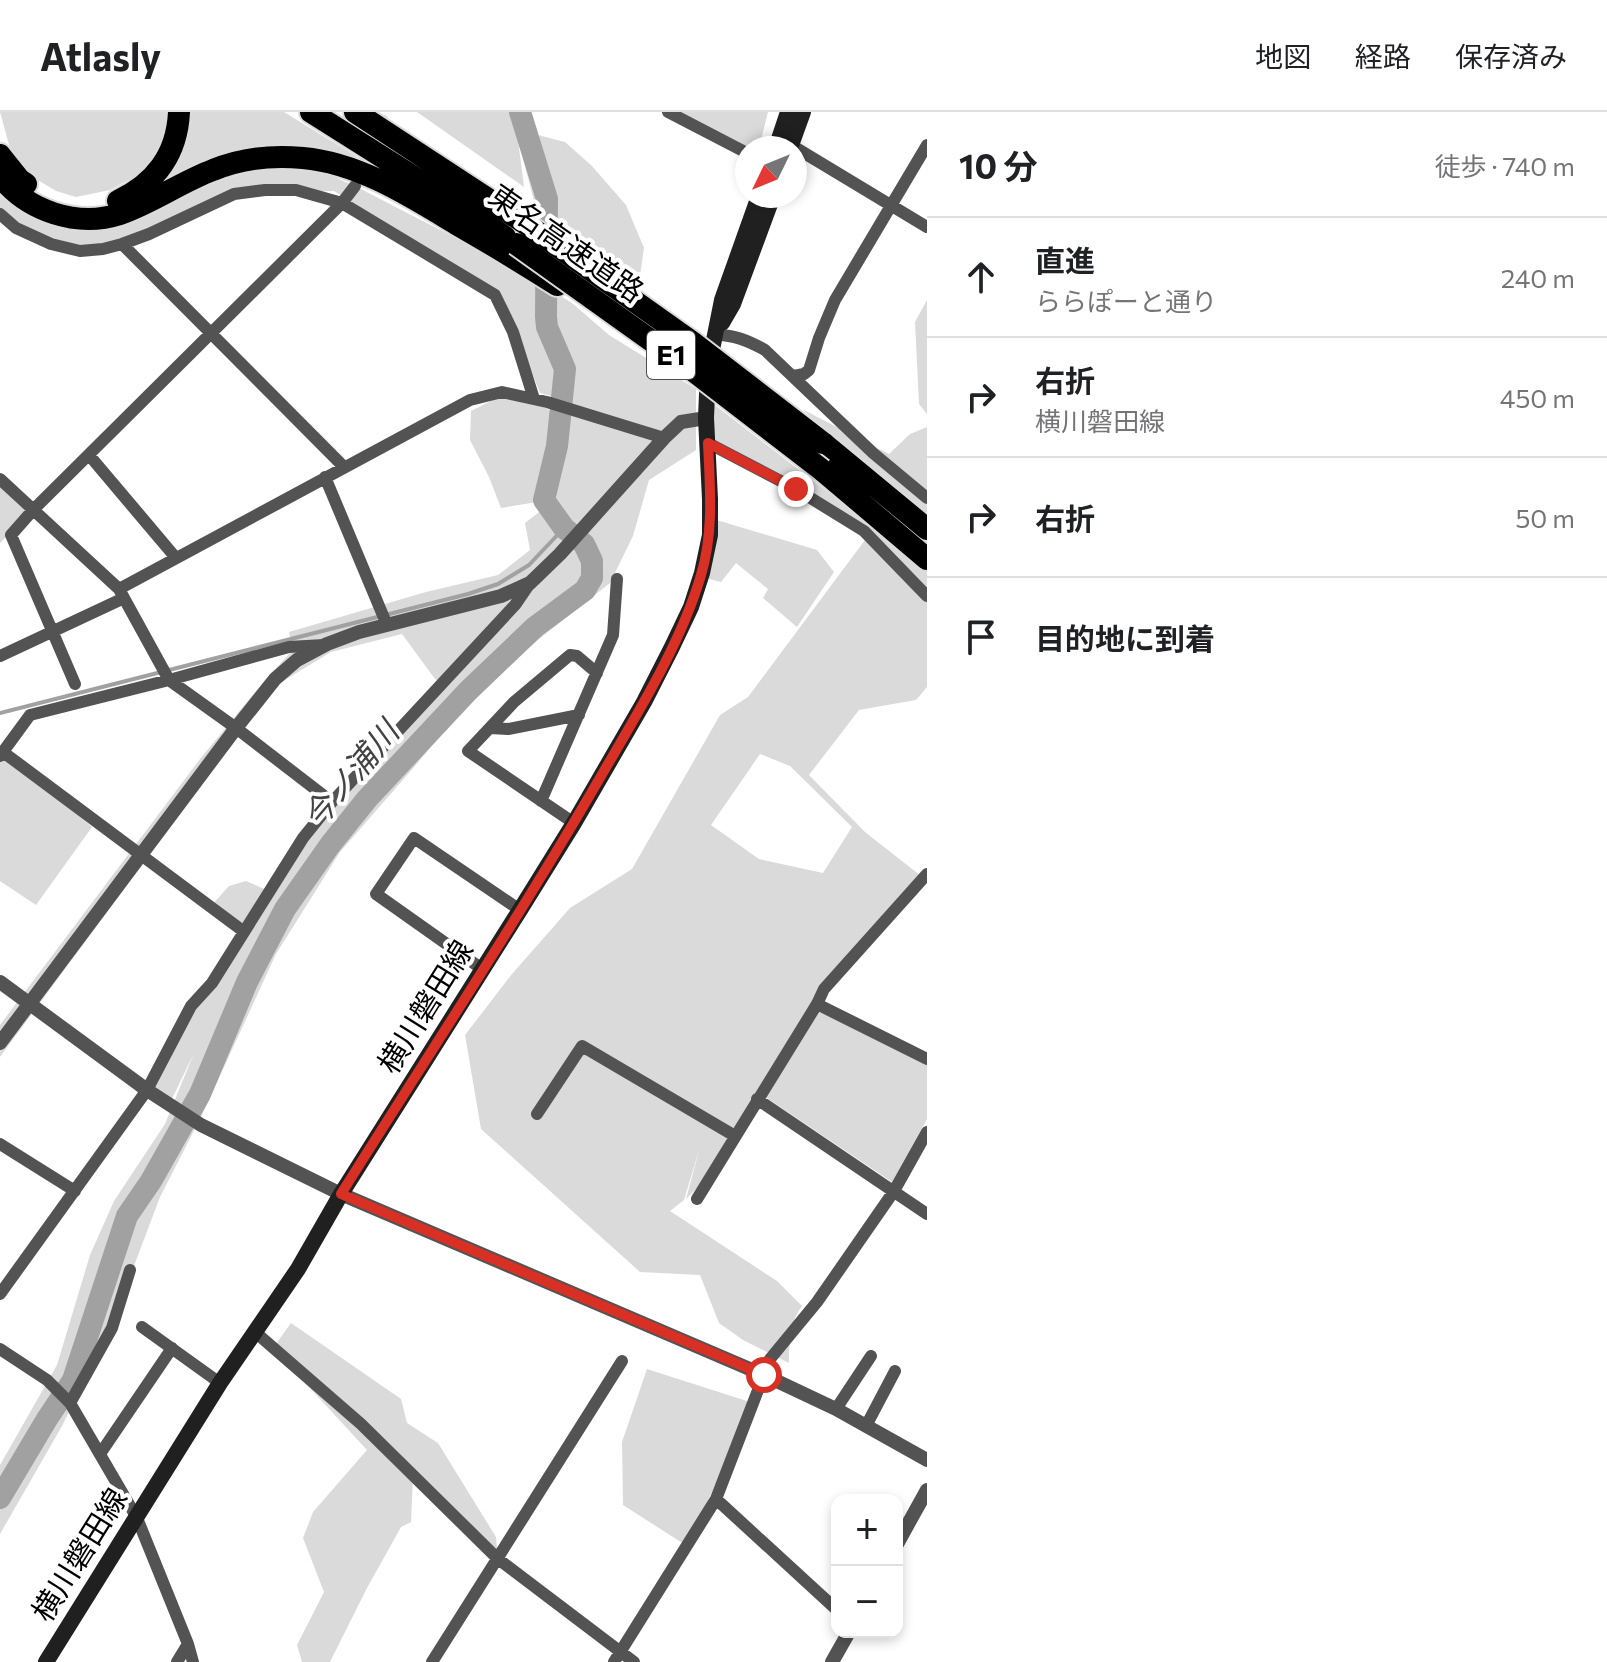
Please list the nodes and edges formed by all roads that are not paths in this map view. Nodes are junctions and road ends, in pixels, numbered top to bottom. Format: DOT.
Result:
graph roads {
  1 [pos="179,112"];
  2 [pos="311,112"];
  3 [pos="355,112"];
  4 [pos="668,112"];
  5 [pos="788,112"];
  6 [pos="803,112"];
  7 [pos="787,136"];
  8 [pos="791,136"];
  9 [pos="927,145"];
  10 [pos="735,147"];
  11 [pos="0,155"];
  12 [pos="807,159"];
  13 [pos="0,176"];
  14 [pos="355,186"];
  15 [pos="342,203"];
  16 [pos="890,205"];
  17 [pos="755,208"];
  18 [pos="769,208"];
  19 [pos="0,214"];
  20 [pos="927,227"];
  21 [pos="122,244"];
  22 [pos="514,251"];
  23 [pos="211,333"];
  24 [pos="715,335"];
  25 [pos="794,376"];
  26 [pos="540,400"];
  27 [pos="706,418"];
  28 [pos="664,438"];
  29 [pos="708,443"];
  30 [pos="89,455"];
  31 [pos="344,467"];
  32 [pos="325,477"];
  33 [pos="0,479"];
  34 [pos="927,498"];
  35 [pos="33,510"];
  36 [pos="927,529"];
  37 [pos="11,535"];
  38 [pos="0,545"];
  39 [pos="176,558"];
  40 [pos="927,559"];
  41 [pos="617,579"];
  42 [pos="530,583"];
  43 [pos="122,593"];
  44 [pos="927,596"];
  45 [pos="387,625"];
  46 [pos="53,631"];
  47 [pos="327,644"];
  48 [pos="0,656"];
  49 [pos="597,673"];
  50 [pos="169,680"];
  51 [pos="75,684"];
  52 [pos="579,715"];
  53 [pos="236,728"];
  54 [pos="490,728"];
  55 [pos="2,754"];
  56 [pos="541,801"];
  57 [pos="332,802"];
  58 [pos="574,823"];
  59 [pos="142,854"];
  60 [pos="927,874"];
  61 [pos="921,891"];
  62 [pos="520,910"];
  63 [pos="243,931"];
  64 [pos="482,969"];
  65 [pos="0,982"];
  66 [pos="30,1004"];
  67 [pos="817,1004"];
  68 [pos="0,1043"];
  69 [pos="927,1059"];
  70 [pos="147,1090"];
  71 [pos="757,1099"];
  72 [pos="537,1114"];
  73 [pos="927,1132"];
  74 [pos="735,1136"];
  75 [pos="0,1144"];
  76 [pos="75,1191"];
  77 [pos="894,1191"];
  78 [pos="341,1194"];
  79 [pos="697,1199"];
  80 [pos="927,1214"];
  81 [pos="130,1270"];
  82 [pos="0,1294"];
  83 [pos="142,1327"];
  84 [pos="254,1331"];
  85 [pos="172,1348"];
  86 [pos="0,1349"];
  87 [pos="871,1356"];
  88 [pos="622,1361"];
  89 [pos="895,1371"];
  90 [pos="764,1375"];
  91 [pos="220,1383"];
  92 [pos="70,1403"];
  93 [pos="836,1409"];
  94 [pos="866,1426"];
  95 [pos="100,1454"];
  96 [pos="927,1460"];
  97 [pos="927,1490"];
  98 [pos="716,1499"];
  99 [pos="137,1518"];
  100 [pos="903,1533"];
  101 [pos="498,1559"];
  102 [pos="831,1604"];
  103 [pos="846,1638"];
  104 [pos="188,1644"];
  105 [pos="618,1657"];
  106 [pos="46,1662"];
  107 [pos="177,1662"];
  108 [pos="193,1662"];
  109 [pos="432,1662"];
  110 [pos="634,1662"];
  111 [pos="832,1662"];
  1 -- 11 [label="highway"];
  2 -- 22 [label="highway, 東名高速道路 / E1"];
  3 -- 36 [label="highway, 東名高速道路 / E1, bridge"];
  4 -- 10 [label="street"];
  5 -- 7 [label="main road"];
  6 -- 8 [label="main road"];
  9 -- 16 [label="street"];
  12 -- 16 [label="street"];
  13 -- 22 [label="highway"];
  14 -- 15 [label="street"];
  15 -- 21 [label="street"];
  15 -- 23 [label="street"];
  15 -- 26 [label="street"];
  16 -- 20 [label="street"];
  16 -- 25 [label="street"];
  17 -- 24 [label="main road, 横川磐田線"];
  18 -- 24 [label="main road, 横川磐田線"];
  19 -- 21 [label="street"];
  21 -- 23 [label="street"];
  22 -- 40 [label="highway, 東名高速道路 / E1, bridge"];
  23 -- 30 [label="street"];
  23 -- 31 [label="street"];
  24 -- 25 [label="street"];
  24 -- 27 [label="main road, 横川磐田線"];
  25 -- 34 [label="street"];
  26 -- 28 [label="street"];
  26 -- 31 [label="street"];
  27 -- 28 [label="street"];
  27 -- 29 [label="main road, 横川磐田線"];
  28 -- 42 [label="street"];
  29 -- 44 [label="street"];
  29 -- 58 [label="main road, 横川磐田線"];
  30 -- 35 [label="street"];
  30 -- 39 [label="street"];
  31 -- 32 [label="street"];
  32 -- 39 [label="street"];
  32 -- 45 [label="street"];
  33 -- 35 [label="street"];
  35 -- 37 [label="street"];
  35 -- 43 [label="street"];
  37 -- 38 [label="street"];
  37 -- 46 [label="street"];
  39 -- 43 [label="street"];
  41 -- 49 [label="street"];
  42 -- 45 [label="street"];
  42 -- 57 [label="street"];
  43 -- 46 [label="street"];
  43 -- 50 [label="street"];
  45 -- 47 [label="street"];
  46 -- 48 [label="street"];
  46 -- 51 [label="street"];
  47 -- 50 [label="street"];
  47 -- 53 [label="street"];
  49 -- 52 [label="street"];
  49 -- 54 [label="street"];
  50 -- 53 [label="street"];
  50 -- 55 [label="street"];
  52 -- 54 [label="street"];
  52 -- 56 [label="street"];
  53 -- 57 [label="street"];
  53 -- 59 [label="street"];
  54 -- 56 [label="street"];
  55 -- 59 [label="street"];
  56 -- 58 [label="street"];
  57 -- 63 [label="street"];
  58 -- 62 [label="main road, 横川磐田線"];
  59 -- 63 [label="street"];
  59 -- 66 [label="street"];
  60 -- 61 [label="street"];
  61 -- 67 [label="street"];
  62 -- 64 [label="main road, 横川磐田線"];
  62 -- 64 [label="street"];
  63 -- 70 [label="street"];
  64 -- 78 [label="main road, 横川磐田線"];
  65 -- 66 [label="street"];
  66 -- 68 [label="street"];
  66 -- 70 [label="street"];
  67 -- 69 [label="street"];
  67 -- 71 [label="street"];
  70 -- 76 [label="street"];
  70 -- 78 [label="street"];
  71 -- 74 [label="street"];
  71 -- 77 [label="street"];
  72 -- 74 [label="street"];
  73 -- 77 [label="street"];
  74 -- 79 [label="street"];
  75 -- 76 [label="street"];
  76 -- 82 [label="street"];
  77 -- 80 [label="street"];
  77 -- 90 [label="street"];
  78 -- 84 [label="main road, 横川磐田線"];
  78 -- 90 [label="street"];
  81 -- 92 [label="street"];
  83 -- 85 [label="street"];
  84 -- 91 [label="main road, 横川磐田線"];
  84 -- 101 [label="street"];
  85 -- 91 [label="street"];
  85 -- 95 [label="street"];
  86 -- 92 [label="street"];
  87 -- 93 [label="street"];
  88 -- 101 [label="street"];
  89 -- 94 [label="street"];
  90 -- 93 [label="street"];
  90 -- 98 [label="street"];
  91 -- 99 [label="main road, 横川磐田線"];
  92 -- 95 [label="street"];
  93 -- 94 [label="street"];
  94 -- 96 [label="street"];
  95 -- 99 [label="street"];
  97 -- 100 [label="street"];
  98 -- 102 [label="street"];
  98 -- 105 [label="street"];
  99 -- 104 [label="street"];
  99 -- 106 [label="main road, 横川磐田線"];
  101 -- 105 [label="street"];
  101 -- 109 [label="street"];
  103 -- 111 [label="street"];
  104 -- 107 [label="street"];
  104 -- 108 [label="street"];
  105 -- 110 [label="street"];
}
